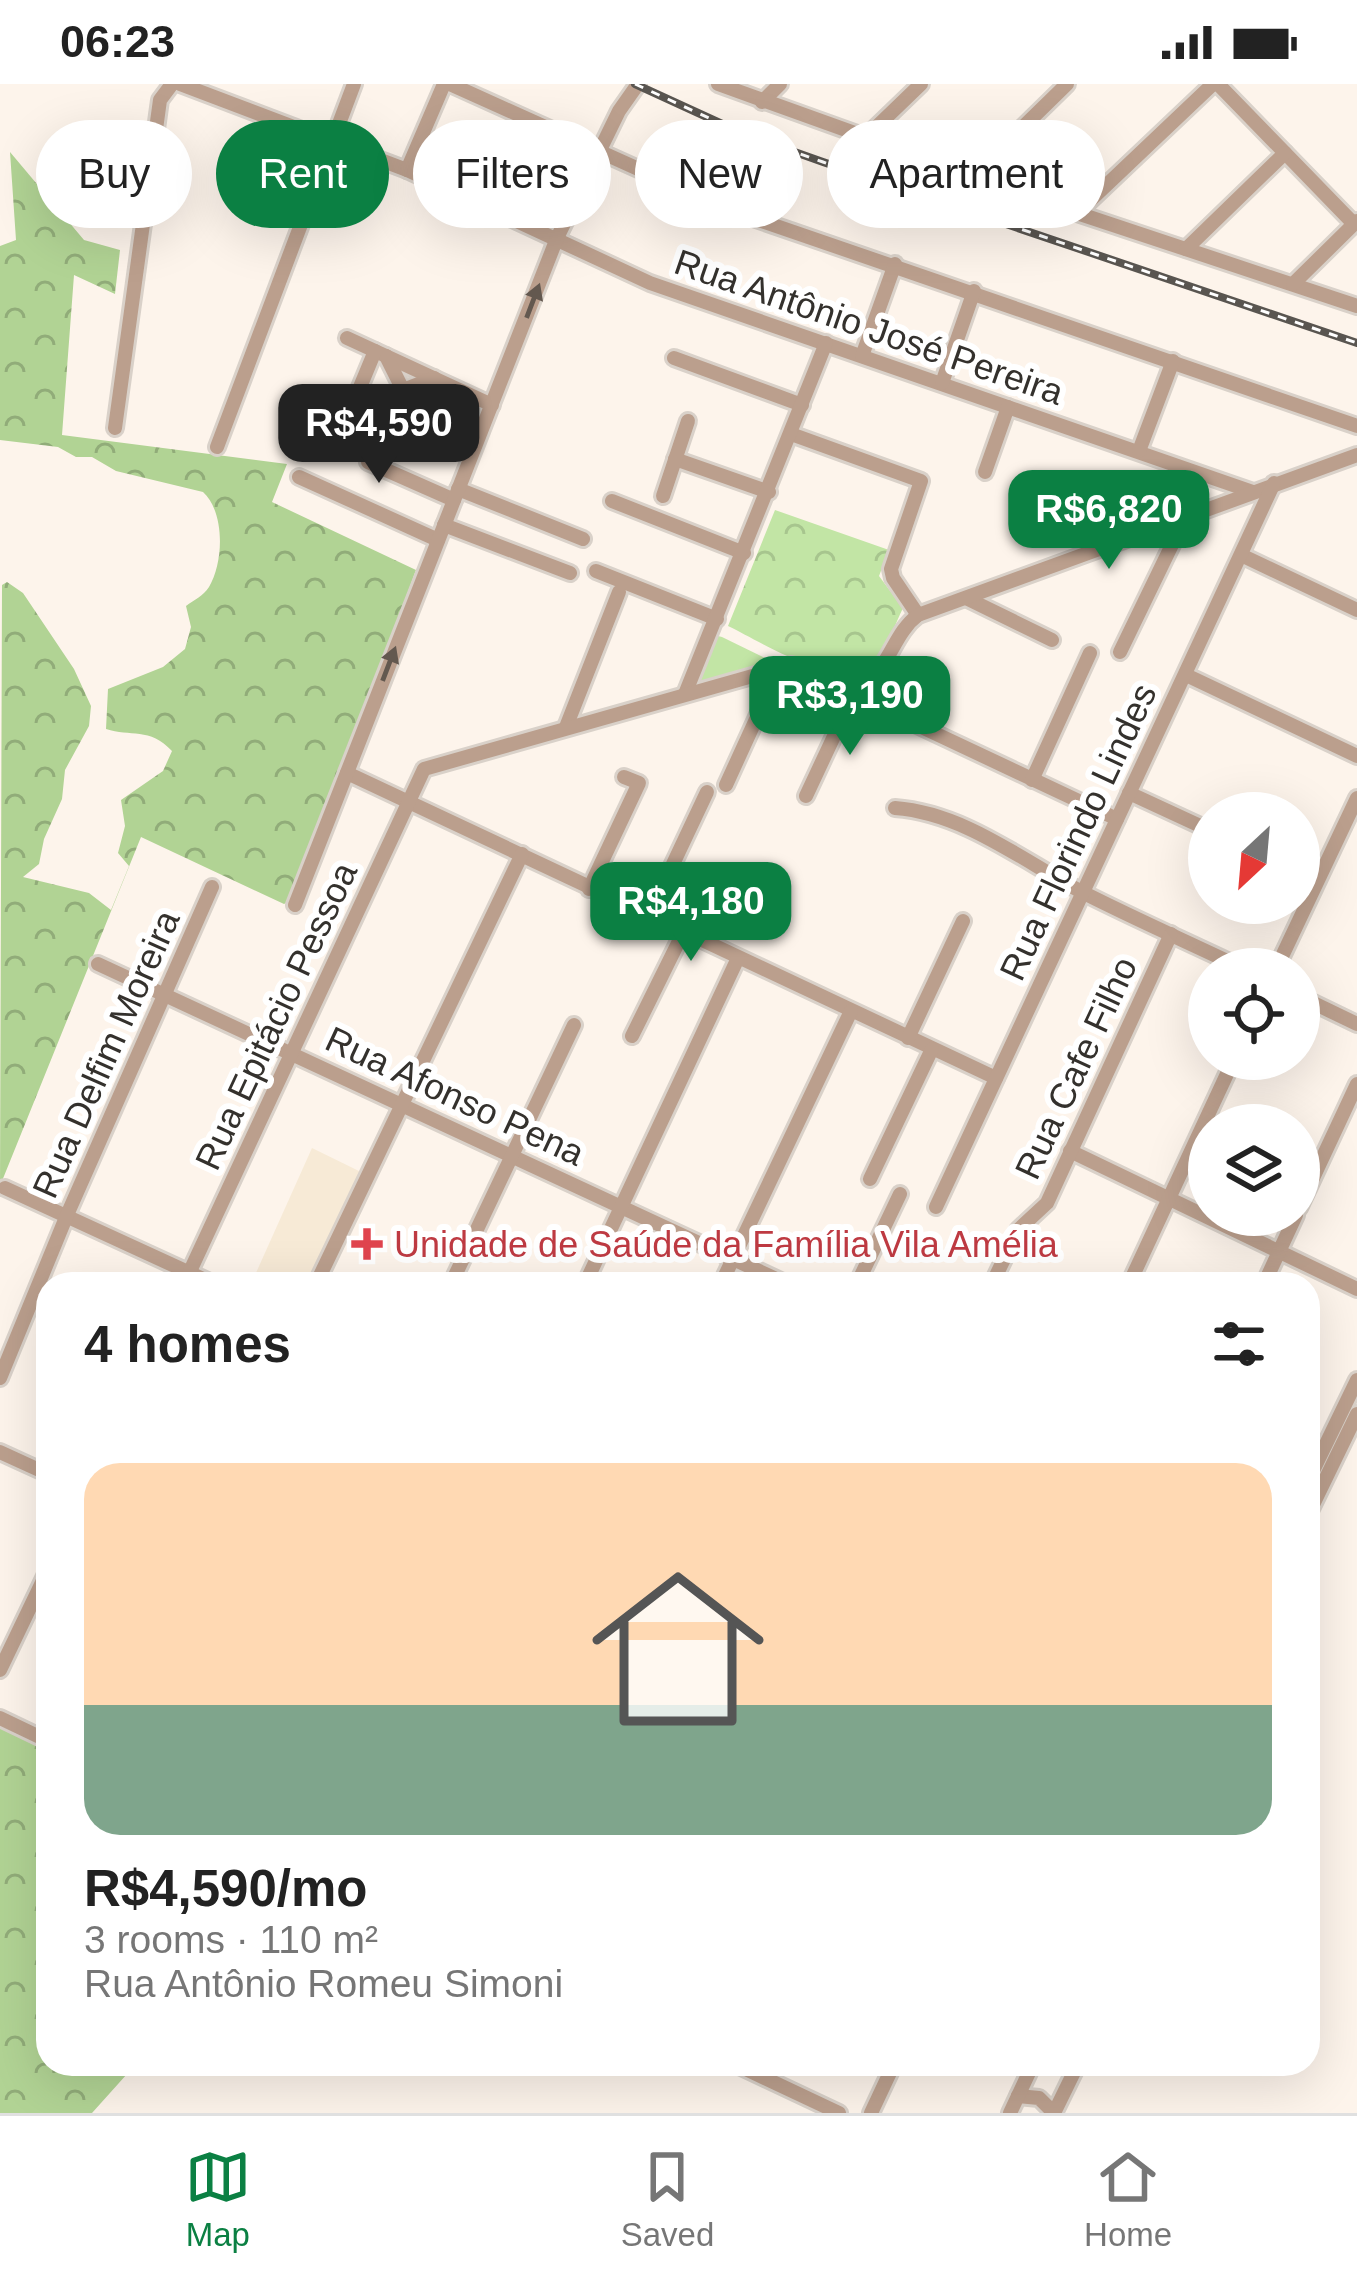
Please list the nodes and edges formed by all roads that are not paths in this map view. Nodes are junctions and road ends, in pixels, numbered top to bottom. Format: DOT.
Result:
graph roads {
  1 [pos="176,84"];
  2 [pos="354,84"];
  3 [pos="447,84"];
  4 [pos="638,84"];
  5 [pos="718,84"];
  6 [pos="780,84"];
  7 [pos="921,84"];
  8 [pos="1067,84"];
  9 [pos="1215,84"];
  10 [pos="762,102"];
  11 [pos="277,120"];
  12 [pos="340,120"];
  13 [pos="529,120"];
  14 [pos="884,120"];
  15 [pos="1030,120"];
  16 [pos="827,124"];
  17 [pos="611,127"];
  18 [pos="1285,153"];
  19 [pos="611,156"];
  20 [pos="389,163"];
  21 [pos="407,170"];
  22 [pos="1105,187"];
  23 [pos="1105,222"];
  24 [pos="1355,222"];
  25 [pos="300,228"];
  26 [pos="562,228"];
  27 [pos="557,238"];
  28 [pos="1186,249"];
  29 [pos="895,264"];
  30 [pos="1293,284"];
  31 [pos="974,291"];
  32 [pos="1357,306"];
  33 [pos="347,338"];
  34 [pos="826,343"];
  35 [pos="381,354"];
  36 [pos="862,356"];
  37 [pos="674,358"];
  38 [pos="1173,361"];
  39 [pos="434,378"];
  40 [pos="942,383"];
  41 [pos="353,404"];
  42 [pos="492,405"];
  43 [pos="802,405"];
  44 [pos="1008,407"];
  45 [pos="688,421"];
  46 [pos="1357,425"];
  47 [pos="115,428"];
  48 [pos="791,434"];
  49 [pos="217,447"];
  50 [pos="1139,452"];
  51 [pos="1357,454"];
  52 [pos="675,459"];
  53 [pos="368,462"];
  54 [pos="986,472"];
  55 [pos="299,477"];
  56 [pos="1274,483"];
  57 [pos="769,492"];
  58 [pos="1252,492"];
  59 [pos="456,495"];
  60 [pos="663,496"];
  61 [pos="612,501"];
  62 [pos="1185,518"];
  63 [pos="441,533"];
  64 [pos="583,539"];
  65 [pos="744,553"];
  66 [pos="1241,555"];
  67 [pos="596,571"];
  68 [pos="570,573"];
  69 [pos="619,592"];
  70 [pos="968,598"];
  71 [pos="1357,610"];
  72 [pos="918,615"];
  73 [pos="717,619"];
  74 [pos="1052,640"];
  75 [pos="1120,652"];
  76 [pos="1090,653"];
  77 [pos="785,667"];
  78 [pos="1186,675"];
  79 [pos="866,682"];
  80 [pos="685,694"];
  81 [pos="852,695"];
  82 [pos="566,727"];
  83 [pos="1357,756"];
  84 [pos="346,773"];
  85 [pos="624,777"];
  86 [pos="1032,780"];
  87 [pos="726,785"];
  88 [pos="707,792"];
  89 [pos="1130,793"];
  90 [pos="806,796"];
  91 [pos="1357,798"];
  92 [pos="407,804"];
  93 [pos="896,808"];
  94 [pos="1118,819"];
  95 [pos="1188,820"];
  96 [pos="522,854"];
  97 [pos="212,887"];
  98 [pos="589,889"];
  99 [pos="1083,892"];
  100 [pos="296,905"];
  101 [pos="648,917"];
  102 [pos="963,921"];
  103 [pos="683,933"];
  104 [pos="1171,934"];
  105 [pos="1200,948"];
  106 [pos="1286,948"];
  107 [pos="738,958"];
  108 [pos="98,964"];
  109 [pos="165,994"];
  110 [pos="1320,1006"];
  111 [pos="851,1011"];
  112 [pos="1357,1024"];
  113 [pos="574,1025"];
  114 [pos="632,1036"];
  115 [pos="908,1037"];
  116 [pos="932,1049"];
  117 [pos="292,1054"];
  118 [pos="996,1078"];
  119 [pos="1224,1080"];
  120 [pos="1357,1084"];
  121 [pos="402,1104"];
  122 [pos="1070,1151"];
  123 [pos="512,1155"];
  124 [pos="1320,1163"];
  125 [pos="869,1179"];
  126 [pos="5,1188"];
  127 [pos="900,1194"];
  128 [pos="1169,1199"];
  129 [pos="622,1206"];
  130 [pos="936,1207"];
  131 [pos="67,1215"];
  132 [pos="1286,1236"];
  133 [pos="1279,1251"];
  134 [pos="733,1259"];
  135 [pos="44,1272"];
  136 [pos="175,1272"];
  137 [pos="189,1272"];
  138 [pos="322,1272"];
  139 [pos="457,1272"];
  140 [pos="591,1272"];
  141 [pos="727,1272"];
  142 [pos="761,1272"];
  143 [pos="863,1272"];
  144 [pos="998,1272"];
  145 [pos="1135,1272"];
  146 [pos="1269,1272"];
  147 [pos="1357,1289"];
  148 [pos="36,1290"];
  149 [pos="0,1378"];
  150 [pos="1357,1380"];
  151 [pos="1357,1414"];
  152 [pos="0,1452"];
  153 [pos="1320,1456"];
  154 [pos="36,1468"];
  155 [pos="1320,1490"];
  156 [pos="36,1595"];
  157 [pos="0,1670"];
  158 [pos="0,1718"];
  159 [pos="36,1735"];
  160 [pos="771,2076"];
  161 [pos="888,2076"];
  162 [pos="1027,2076"];
  163 [pos="1072,2076"];
  164 [pos="1018,2096"];
  165 [pos="839,2113"];
  166 [pos="871,2113"];
  167 [pos="1010,2113"];
  168 [pos="1054,2113"];
  1 -- 11 [label="street, Rua Antônio José Pereira"];
  1 -- 47 [label="street"];
  2 -- 12 [label="street"];
  3 -- 13 [label="street"];
  3 -- 21 [label="street"];
  4 -- 17 [label="street"];
  5 -- 10 [label="street"];
  6 -- 10 [label="street"];
  7 -- 14 [label="street"];
  8 -- 15 [label="street"];
  9 -- 18 [label="street"];
  9 -- 22 [label="street"];
  10 -- 16 [label="street"];
  18 -- 24 [label="street"];
  18 -- 28 [label="street"];
  19 -- 29 [label="street"];
  20 -- 21 [label="street, Rua Antônio José Pereira"];
  21 -- 27 [label="street, Rua Antônio José Pereira"];
  23 -- 28 [label="street"];
  24 -- 30 [label="street"];
  25 -- 49 [label="street"];
  26 -- 27 [label="street"];
  27 -- 34 [label="street, Rua Antônio José Pereira"];
  42 -- 27 [label="street, one-way"];
  28 -- 30 [label="street"];
  29 -- 31 [label="street"];
  29 -- 36 [label="street"];
  30 -- 32 [label="street"];
  31 -- 38 [label="street"];
  31 -- 40 [label="street"];
  33 -- 35 [label="street"];
  34 -- 36 [label="street, Rua Antônio José Pereira"];
  34 -- 43 [label="street"];
  35 -- 39 [label="street"];
  35 -- 39 [label="street"];
  35 -- 41 [label="street"];
  36 -- 40 [label="street, Rua Antônio José Pereira"];
  37 -- 43 [label="street"];
  38 -- 46 [label="street"];
  38 -- 50 [label="street"];
  39 -- 42 [label="street"];
  40 -- 44 [label="street, Rua Antônio José Pereira"];
  42 -- 59 [label="street"];
  43 -- 48 [label="street"];
  44 -- 50 [label="street, Rua Antônio José Pereira"];
  44 -- 54 [label="street"];
  45 -- 52 [label="street"];
  48 -- 57 [label="street"];
  48 -- 72 [label="street"];
  50 -- 58 [label="street, Rua Antônio José Pereira"];
  51 -- 56 [label="street"];
  52 -- 57 [label="street"];
  52 -- 60 [label="street"];
  53 -- 59 [label="street"];
  55 -- 63 [label="street"];
  56 -- 58 [label="street"];
  56 -- 66 [label="street, Rua Florindo Lindes"];
  57 -- 65 [label="street"];
  58 -- 62 [label="street"];
  59 -- 63 [label="street"];
  59 -- 64 [label="street"];
  61 -- 65 [label="street"];
  62 -- 70 [label="street"];
  62 -- 75 [label="street"];
  63 -- 68 [label="street"];
  84 -- 63 [label="street, one-way"];
  65 -- 73 [label="street"];
  66 -- 71 [label="street"];
  66 -- 78 [label="street, Rua Florindo Lindes"];
  67 -- 73 [label="street"];
  69 -- 82 [label="street"];
  70 -- 72 [label="street"];
  70 -- 74 [label="street"];
  72 -- 79 [label="street"];
  73 -- 80 [label="street"];
  76 -- 86 [label="street"];
  77 -- 80 [label="street"];
  77 -- 81 [label="street"];
  77 -- 87 [label="street"];
  78 -- 83 [label="street"];
  78 -- 89 [label="street, Rua Florindo Lindes"];
  79 -- 81 [label="street"];
  79 -- 81 [label="street"];
  80 -- 82 [label="street"];
  81 -- 86 [label="street"];
  81 -- 90 [label="street"];
  82 -- 92 [label="street, Rua Epitácio Pessoa"];
  84 -- 92 [label="street"];
  84 -- 100 [label="street"];
  85 -- 98 [label="street"];
  86 -- 94 [label="street"];
  88 -- 101 [label="street"];
  89 -- 94 [label="street, Rua Florindo Lindes"];
  89 -- 95 [label="street"];
  91 -- 106 [label="street"];
  92 -- 96 [label="street"];
  92 -- 117 [label="street, Rua Epitácio Pessoa"];
  93 -- 99 [label="street"];
  94 -- 99 [label="street, Rua Florindo Lindes"];
  96 -- 98 [label="street"];
  96 -- 121 [label="street"];
  97 -- 109 [label="street, Rua Delfim Moreira"];
  98 -- 101 [label="street"];
  99 -- 104 [label="street"];
  99 -- 118 [label="street, Rua Florindo Lindes"];
  101 -- 103 [label="street"];
  102 -- 115 [label="street"];
  103 -- 107 [label="street"];
  103 -- 114 [label="street"];
  104 -- 105 [label="street"];
  104 -- 122 [label="street, Rua Cafe Filho"];
  107 -- 111 [label="street"];
  107 -- 129 [label="street"];
  108 -- 109 [label="street, Rua Afonso Pena"];
  109 -- 117 [label="street, Rua Afonso Pena"];
  109 -- 131 [label="street, Rua Delfim Moreira"];
  110 -- 112 [label="street"];
  111 -- 115 [label="street"];
  111 -- 134 [label="street"];
  113 -- 123 [label="street"];
  115 -- 116 [label="street"];
  116 -- 118 [label="street"];
  116 -- 125 [label="street"];
  117 -- 121 [label="street, Rua Afonso Pena"];
  117 -- 137 [label="street, Rua Epitácio Pessoa"];
  118 -- 130 [label="street, Rua Florindo Lindes"];
  119 -- 128 [label="street"];
  120 -- 124 [label="street"];
  121 -- 123 [label="street, Rua Afonso Pena"];
  121 -- 138 [label="street"];
  122 -- 128 [label="street"];
  122 -- 144 [label="street, Rua Cafe Filho"];
  123 -- 129 [label="street, Rua Afonso Pena"];
  123 -- 139 [label="street"];
  126 -- 131 [label="street"];
  127 -- 143 [label="street"];
  128 -- 133 [label="street"];
  128 -- 145 [label="street"];
  129 -- 134 [label="street, Rua Afonso Pena"];
  129 -- 140 [label="street"];
  131 -- 135 [label="street, Rua Delfim Moreira"];
  131 -- 136 [label="street"];
  132 -- 133 [label="street"];
  133 -- 146 [label="street"];
  133 -- 147 [label="street"];
  134 -- 141 [label="street"];
  134 -- 142 [label="street, Rua Afonso Pena"];
  148 -- 149 [label="street, Rua Delfim Moreira"];
  150 -- 153 [label="street"];
  151 -- 155 [label="street"];
  152 -- 154 [label="street"];
  156 -- 157 [label="street"];
  158 -- 159 [label="street"];
  160 -- 165 [label="street"];
  161 -- 166 [label="street"];
  162 -- 164 [label="street"];
  163 -- 168 [label="street"];
  164 -- 167 [label="street"];
  164 -- 168 [label="street"];
}
